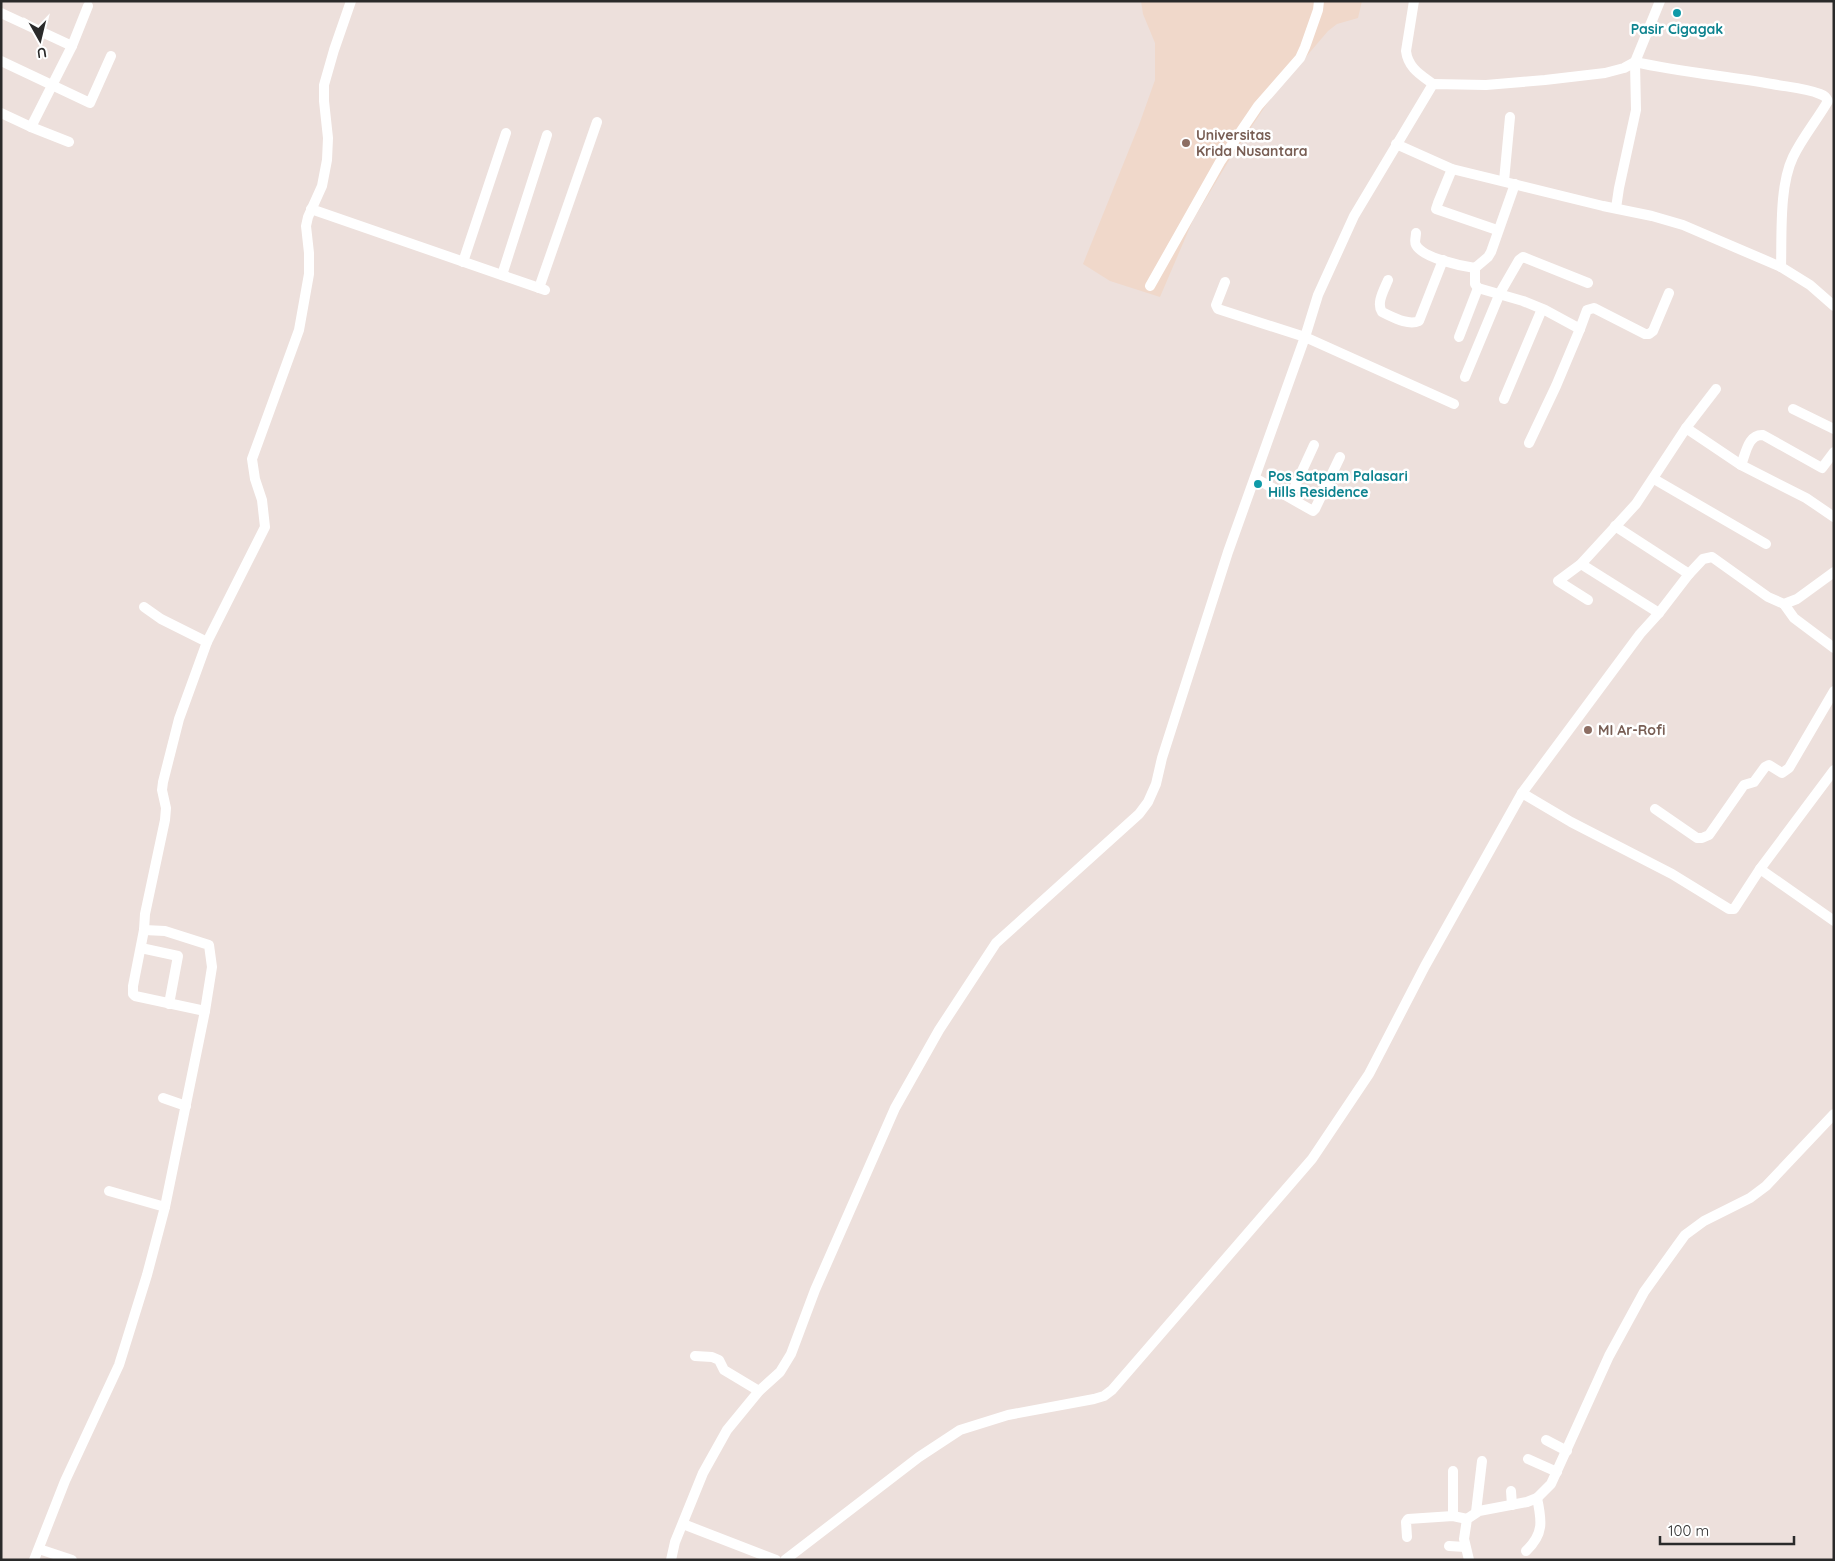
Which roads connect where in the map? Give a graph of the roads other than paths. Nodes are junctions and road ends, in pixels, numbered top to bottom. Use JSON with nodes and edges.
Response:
{"nodes":[{"id":1,"x":351,"y":1,"type":"edge"},
{"id":2,"x":1319,"y":1,"type":"edge"},
{"id":3,"x":1414,"y":1,"type":"edge"},
{"id":4,"x":1660,"y":1,"type":"edge"},
{"id":5,"x":88,"y":6,"type":"dead end"},
{"id":6,"x":1,"y":13,"type":"edge"},
{"id":7,"x":72,"y":46,"type":"junction"},
{"id":8,"x":111,"y":56,"type":"dead end"},
{"id":9,"x":1,"y":61,"type":"edge"},
{"id":10,"x":1635,"y":62,"type":"junction"},
{"id":11,"x":1433,"y":84,"type":"junction"},
{"id":12,"x":52,"y":85,"type":"junction"},
{"id":13,"x":1,"y":113,"type":"edge"},
{"id":14,"x":1510,"y":117,"type":"dead end"},
{"id":15,"x":597,"y":122,"type":"dead end"},
{"id":16,"x":31,"y":127,"type":"junction"},
{"id":17,"x":506,"y":133,"type":"dead end"},
{"id":18,"x":548,"y":135,"type":"dead end"},
{"id":19,"x":69,"y":142,"type":"dead end"},
{"id":20,"x":1396,"y":144,"type":"junction"},
{"id":21,"x":1452,"y":169,"type":"junction"},
{"id":22,"x":1504,"y":181,"type":"junction"},
{"id":23,"x":1515,"y":184,"type":"junction"},
{"id":24,"x":1616,"y":208,"type":"junction"},
{"id":25,"x":311,"y":209,"type":"junction"},
{"id":26,"x":1498,"y":230,"type":"junction"},
{"id":27,"x":1416,"y":234,"type":"dead end"},
{"id":28,"x":1443,"y":260,"type":"junction"},
{"id":29,"x":463,"y":262,"type":"junction"},
{"id":30,"x":1475,"y":268,"type":"junction"},
{"id":31,"x":1781,"y":268,"type":"junction"},
{"id":32,"x":502,"y":275,"type":"junction"},
{"id":33,"x":1388,"y":280,"type":"dead end"},
{"id":34,"x":1225,"y":282,"type":"dead end"},
{"id":35,"x":1588,"y":283,"type":"dead end"},
{"id":36,"x":1150,"y":286,"type":"dead end"},
{"id":37,"x":1478,"y":288,"type":"junction"},
{"id":38,"x":1500,"y":293,"type":"junction"},
{"id":39,"x":1669,"y":293,"type":"dead end"},
{"id":40,"x":1834,"y":306,"type":"edge"},
{"id":41,"x":1542,"y":309,"type":"junction"},
{"id":42,"x":1580,"y":328,"type":"junction"},
{"id":43,"x":1305,"y":337,"type":"junction"},
{"id":44,"x":1459,"y":338,"type":"dead end"},
{"id":45,"x":1465,"y":377,"type":"dead end"},
{"id":46,"x":1716,"y":389,"type":"dead end"},
{"id":47,"x":1504,"y":399,"type":"dead end"},
{"id":48,"x":1454,"y":404,"type":"dead end"},
{"id":49,"x":1793,"y":409,"type":"dead end"},
{"id":50,"x":1686,"y":428,"type":"junction"},
{"id":51,"x":1834,"y":429,"type":"edge"},
{"id":52,"x":1529,"y":443,"type":"dead end"},
{"id":53,"x":1314,"y":445,"type":"dead end"},
{"id":54,"x":1834,"y":452,"type":"edge"},
{"id":55,"x":1340,"y":457,"type":"dead end"},
{"id":56,"x":1741,"y":465,"type":"junction"},
{"id":57,"x":1255,"y":478,"type":"junction"},
{"id":58,"x":1654,"y":479,"type":"junction"},
{"id":59,"x":1290,"y":497,"type":"junction"},
{"id":60,"x":1834,"y":517,"type":"edge"},
{"id":61,"x":1615,"y":526,"type":"junction"},
{"id":62,"x":1766,"y":544,"type":"dead end"},
{"id":63,"x":1581,"y":564,"type":"junction"},
{"id":64,"x":1834,"y":572,"type":"edge"},
{"id":65,"x":1689,"y":574,"type":"junction"},
{"id":66,"x":1588,"y":600,"type":"dead end"},
{"id":67,"x":1784,"y":604,"type":"junction"},
{"id":68,"x":144,"y":607,"type":"dead end"},
{"id":69,"x":1659,"y":613,"type":"junction"},
{"id":70,"x":207,"y":642,"type":"junction"},
{"id":71,"x":1834,"y":648,"type":"edge"},
{"id":72,"x":1834,"y":691,"type":"edge"},
{"id":73,"x":1834,"y":770,"type":"edge"},
{"id":74,"x":1522,"y":793,"type":"junction"},
{"id":75,"x":1655,"y":809,"type":"dead end"},
{"id":76,"x":1760,"y":869,"type":"junction"},
{"id":77,"x":1834,"y":921,"type":"edge"},
{"id":78,"x":144,"y":930,"type":"junction"},
{"id":79,"x":141,"y":948,"type":"junction"},
{"id":80,"x":169,"y":1004,"type":"junction"},
{"id":81,"x":205,"y":1011,"type":"junction"},
{"id":82,"x":163,"y":1098,"type":"dead end"},
{"id":83,"x":186,"y":1106,"type":"junction"},
{"id":84,"x":1834,"y":1114,"type":"edge"},
{"id":85,"x":109,"y":1191,"type":"dead end"},
{"id":86,"x":165,"y":1207,"type":"junction"},
{"id":87,"x":695,"y":1356,"type":"dead end"},
{"id":88,"x":759,"y":1391,"type":"junction"},
{"id":89,"x":1546,"y":1440,"type":"dead end"},
{"id":90,"x":1567,"y":1451,"type":"junction"},
{"id":91,"x":1528,"y":1459,"type":"dead end"},
{"id":92,"x":1482,"y":1461,"type":"dead end"},
{"id":93,"x":1453,"y":1471,"type":"dead end"},
{"id":94,"x":1557,"y":1472,"type":"junction"},
{"id":95,"x":1511,"y":1491,"type":"dead end"},
{"id":96,"x":1537,"y":1498,"type":"junction"},
{"id":97,"x":1512,"y":1505,"type":"junction"},
{"id":98,"x":1476,"y":1512,"type":"junction"},
{"id":99,"x":1453,"y":1516,"type":"junction"},
{"id":100,"x":1467,"y":1519,"type":"junction"},
{"id":101,"x":682,"y":1524,"type":"junction"},
{"id":102,"x":1407,"y":1537,"type":"dead end"},
{"id":103,"x":1449,"y":1546,"type":"dead end"},
{"id":104,"x":1465,"y":1548,"type":"junction"},
{"id":105,"x":39,"y":1549,"type":"junction"},
{"id":106,"x":1526,"y":1551,"type":"dead end"},
{"id":107,"x":34,"y":1560,"type":"edge"},
{"id":108,"x":72,"y":1560,"type":"edge"},
{"id":109,"x":671,"y":1560,"type":"edge"},
{"id":110,"x":776,"y":1560,"type":"edge"},
{"id":111,"x":785,"y":1560,"type":"edge"},
{"id":112,"x":1468,"y":1560,"type":"edge"}],
"edges":[{"from":1,"to":25,"type":"street"},
{"from":2,"to":36,"type":"street"},
{"from":3,"to":11,"type":"street"},
{"from":4,"to":10,"type":"street"},
{"from":5,"to":7,"type":"street"},
{"from":6,"to":7,"type":"street"},
{"from":7,"to":12,"type":"street"},
{"from":8,"to":12,"type":"street"},
{"from":9,"to":12,"type":"street"},
{"from":10,"to":11,"type":"street"},
{"from":10,"to":24,"type":"street"},
{"from":10,"to":31,"type":"street"},
{"from":11,"to":20,"type":"street"},
{"from":12,"to":16,"type":"street"},
{"from":13,"to":16,"type":"street"},
{"from":14,"to":22,"type":"street"},
{"from":15,"to":32,"type":"street"},
{"from":16,"to":19,"type":"street"},
{"from":17,"to":29,"type":"street"},
{"from":18,"to":32,"type":"street"},
{"from":20,"to":21,"type":"street"},
{"from":20,"to":43,"type":"street"},
{"from":21,"to":22,"type":"street"},
{"from":21,"to":26,"type":"street"},
{"from":22,"to":23,"type":"street"},
{"from":23,"to":24,"type":"street"},
{"from":23,"to":26,"type":"street"},
{"from":24,"to":31,"type":"street"},
{"from":25,"to":29,"type":"street"},
{"from":25,"to":70,"type":"street"},
{"from":26,"to":30,"type":"street"},
{"from":27,"to":28,"type":"street"},
{"from":28,"to":30,"type":"street"},
{"from":28,"to":33,"type":"street"},
{"from":29,"to":32,"type":"street"},
{"from":30,"to":37,"type":"street"},
{"from":31,"to":40,"type":"street"},
{"from":34,"to":43,"type":"street"},
{"from":35,"to":38,"type":"street"},
{"from":37,"to":38,"type":"street"},
{"from":37,"to":44,"type":"street"},
{"from":38,"to":41,"type":"street"},
{"from":38,"to":45,"type":"street"},
{"from":39,"to":42,"type":"street"},
{"from":41,"to":42,"type":"street"},
{"from":41,"to":47,"type":"street"},
{"from":42,"to":52,"type":"street"},
{"from":43,"to":48,"type":"street"},
{"from":43,"to":57,"type":"street"},
{"from":46,"to":50,"type":"street"},
{"from":49,"to":51,"type":"street"},
{"from":50,"to":56,"type":"street"},
{"from":50,"to":58,"type":"street"},
{"from":53,"to":59,"type":"street"},
{"from":54,"to":56,"type":"street"},
{"from":55,"to":59,"type":"street"},
{"from":56,"to":60,"type":"street"},
{"from":57,"to":59,"type":"street"},
{"from":57,"to":88,"type":"street"},
{"from":58,"to":61,"type":"street"},
{"from":58,"to":62,"type":"street"},
{"from":61,"to":63,"type":"street"},
{"from":61,"to":65,"type":"street"},
{"from":63,"to":66,"type":"street"},
{"from":63,"to":69,"type":"street"},
{"from":64,"to":67,"type":"street"},
{"from":65,"to":67,"type":"street"},
{"from":65,"to":69,"type":"street"},
{"from":67,"to":71,"type":"street"},
{"from":68,"to":70,"type":"street"},
{"from":69,"to":74,"type":"street"},
{"from":70,"to":78,"type":"street"},
{"from":72,"to":75,"type":"street"},
{"from":73,"to":76,"type":"street"},
{"from":74,"to":76,"type":"street"},
{"from":74,"to":111,"type":"street"},
{"from":76,"to":77,"type":"street"},
{"from":78,"to":79,"type":"street"},
{"from":78,"to":81,"type":"street"},
{"from":79,"to":80,"type":"street"},
{"from":79,"to":80,"type":"street"},
{"from":80,"to":81,"type":"street"},
{"from":81,"to":83,"type":"street"},
{"from":82,"to":83,"type":"street"},
{"from":83,"to":86,"type":"street"},
{"from":84,"to":90,"type":"street"},
{"from":85,"to":86,"type":"street"},
{"from":86,"to":105,"type":"street"},
{"from":87,"to":88,"type":"street"},
{"from":88,"to":101,"type":"street"},
{"from":89,"to":90,"type":"street"},
{"from":90,"to":94,"type":"street"},
{"from":91,"to":94,"type":"street"},
{"from":92,"to":98,"type":"street"},
{"from":93,"to":99,"type":"street"},
{"from":94,"to":96,"type":"street"},
{"from":95,"to":97,"type":"street"},
{"from":96,"to":97,"type":"street"},
{"from":96,"to":106,"type":"street"},
{"from":97,"to":98,"type":"street"},
{"from":98,"to":100,"type":"street"},
{"from":99,"to":100,"type":"street"},
{"from":99,"to":102,"type":"street"},
{"from":100,"to":104,"type":"street"},
{"from":101,"to":109,"type":"street"},
{"from":101,"to":110,"type":"street"},
{"from":103,"to":104,"type":"street"},
{"from":104,"to":112,"type":"street"},
{"from":105,"to":107,"type":"street"},
{"from":105,"to":108,"type":"street"}]}
